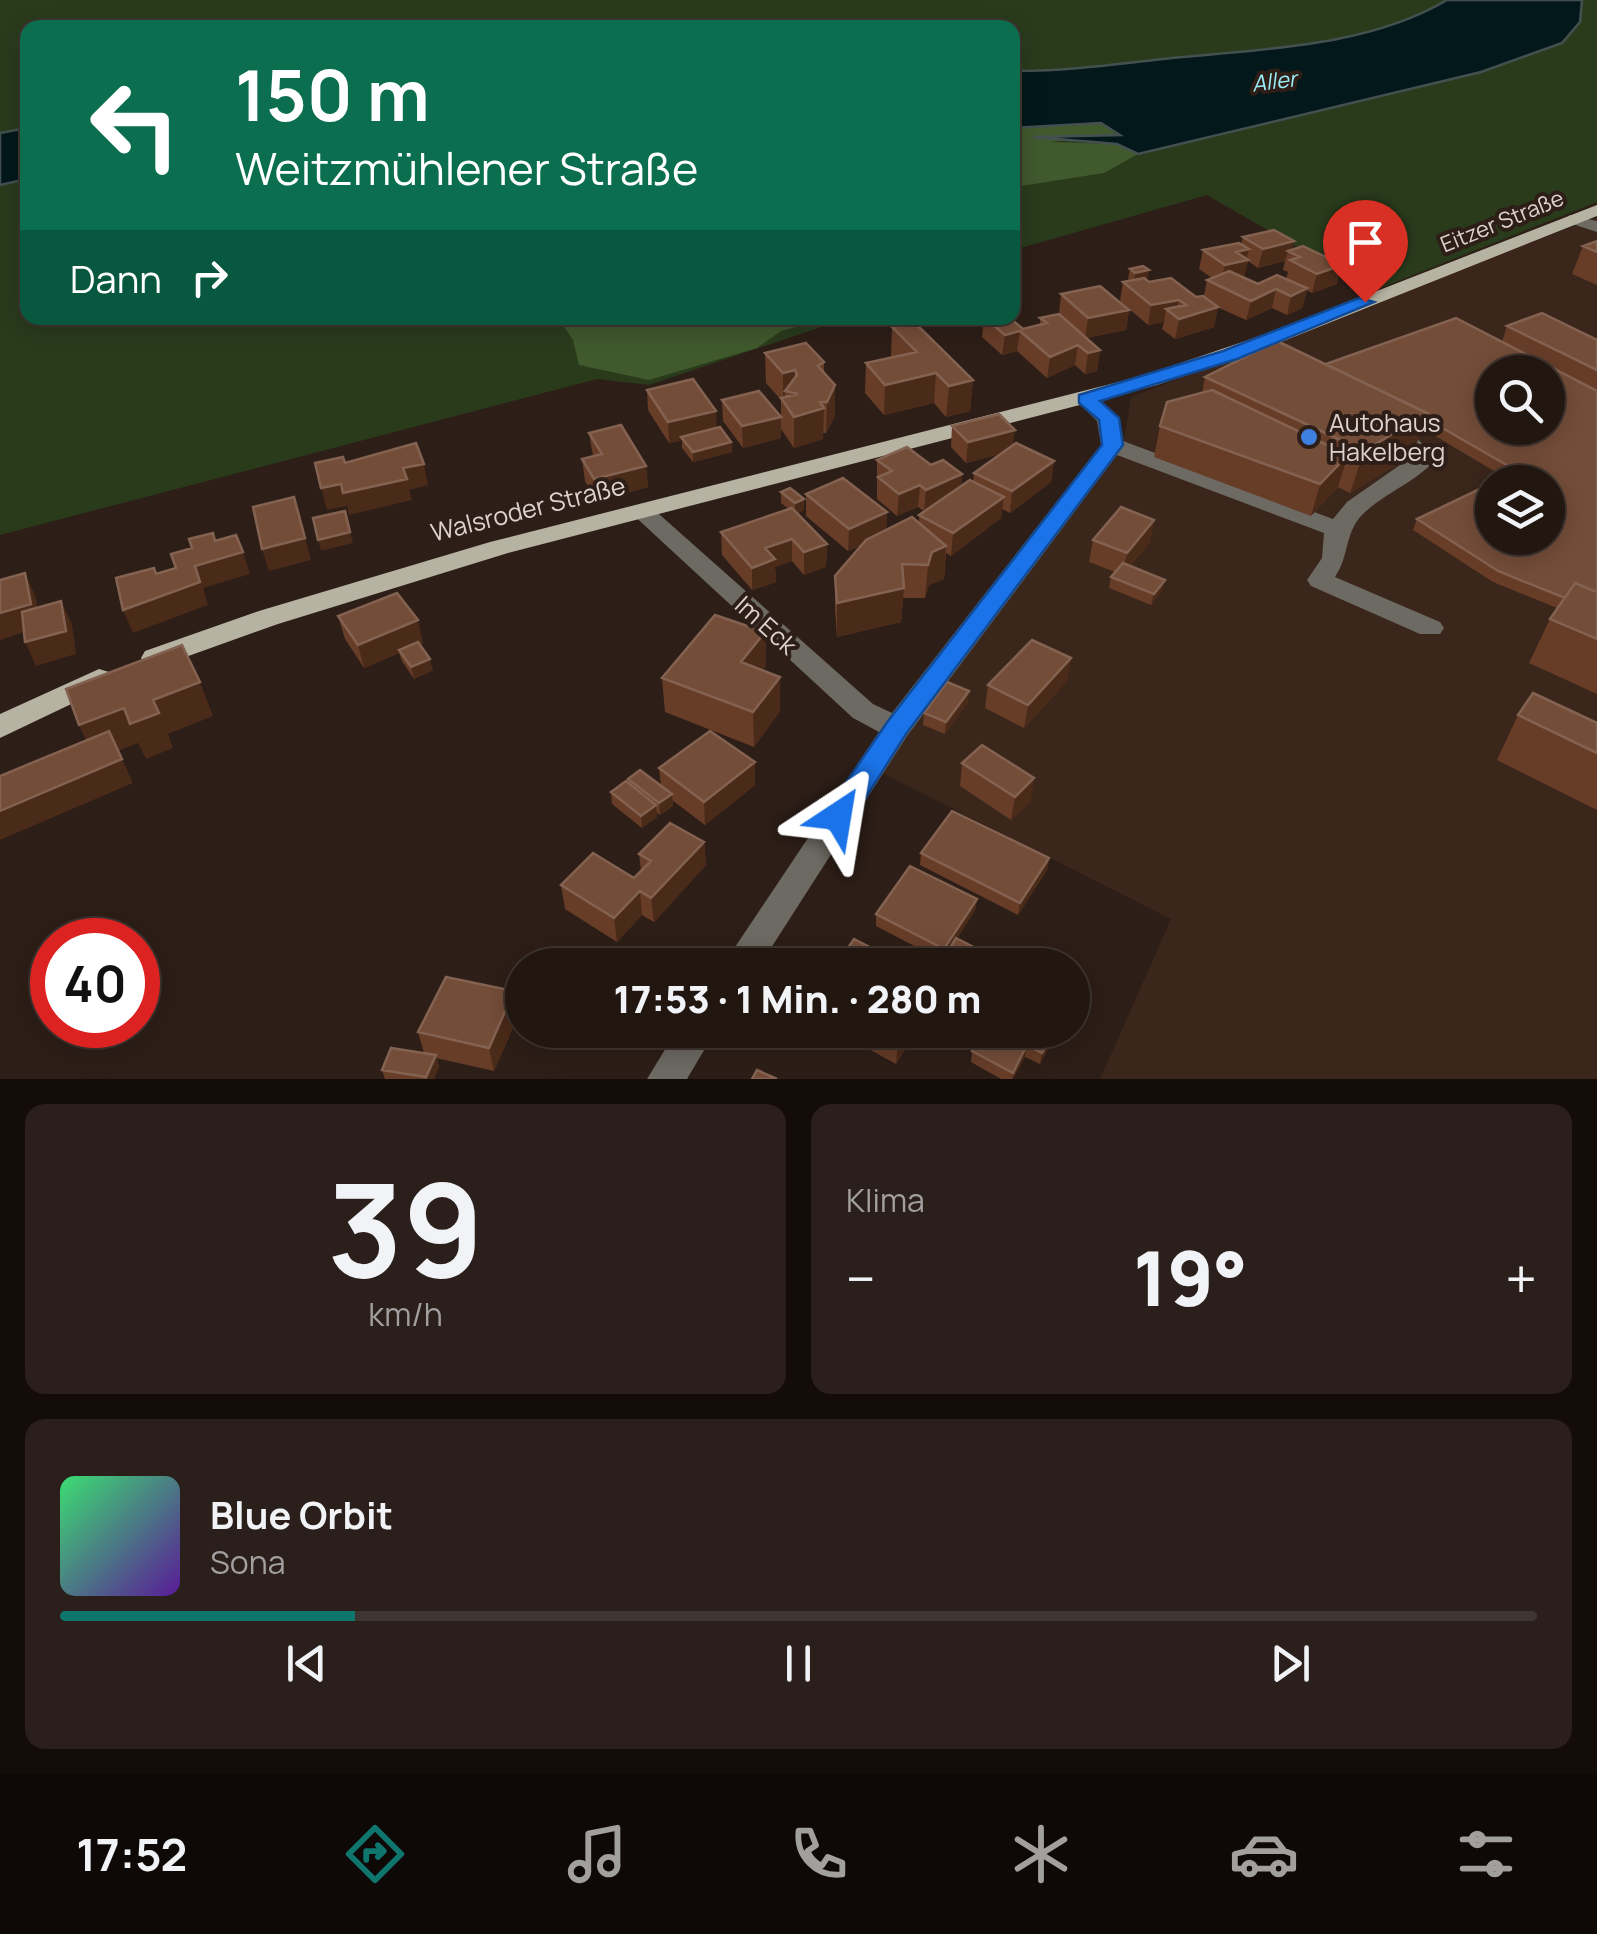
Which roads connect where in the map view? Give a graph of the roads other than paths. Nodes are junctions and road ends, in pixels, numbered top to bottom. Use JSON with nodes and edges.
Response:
{"nodes":[{"id":1,"x":1597,"y":210,"type":"edge"},
{"id":2,"x":1575,"y":219,"type":"junction"},
{"id":3,"x":1597,"y":228,"type":"edge"},
{"id":4,"x":1230,"y":355,"type":"junction"},
{"id":5,"x":1264,"y":371,"type":"edge"},
{"id":6,"x":1086,"y":399,"type":"junction"},
{"id":7,"x":1365,"y":422,"type":"edge"},
{"id":8,"x":1112,"y":445,"type":"junction"},
{"id":9,"x":642,"y":512,"type":"junction"},
{"id":10,"x":1336,"y":529,"type":"junction"},
{"id":11,"x":1430,"y":628,"type":"dead end"},
{"id":12,"x":0,"y":727,"type":"edge"},
{"id":13,"x":897,"y":728,"type":"junction"},
{"id":14,"x":752,"y":948,"type":"edge"},
{"id":15,"x":686,"y":1048,"type":"edge"},
{"id":16,"x":666,"y":1079,"type":"edge"}],
"edges":[{"from":1,"to":2,"type":"main road","name":"Eitzer Straße"},
{"from":2,"to":3,"type":"street"},
{"from":2,"to":4,"type":"main road","name":"Eitzer Straße"},
{"from":4,"to":5,"type":"street"},
{"from":4,"to":6,"type":"main road","name":"Eitzer Straße"},
{"from":6,"to":8,"type":"street"},
{"from":6,"to":9,"type":"main road","name":"Walsroder Straße"},
{"from":7,"to":10,"type":"street"},
{"from":8,"to":10,"type":"street"},
{"from":8,"to":13,"type":"street"},
{"from":9,"to":12,"type":"main road","name":"Walsroder Straße"},
{"from":9,"to":13,"type":"street","name":"Im Eck"},
{"from":10,"to":11,"type":"street"},
{"from":13,"to":14,"type":"street"},
{"from":15,"to":16,"type":"street"}]}
